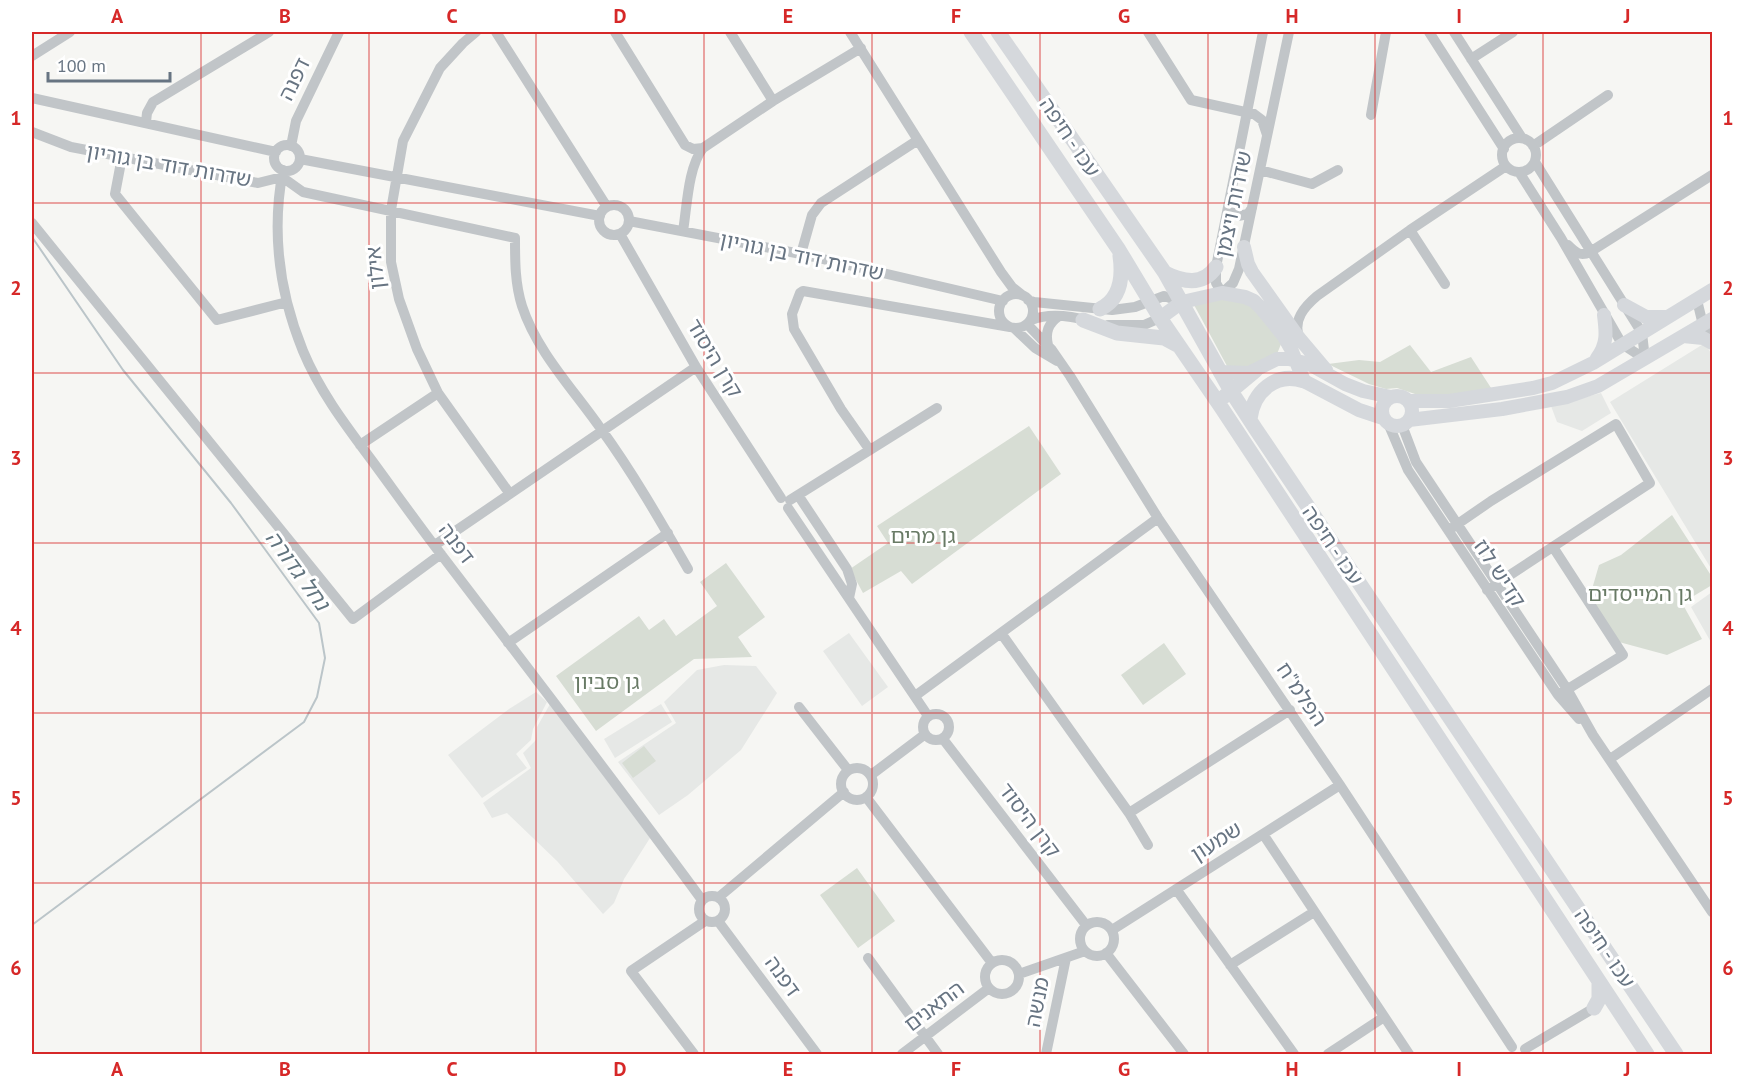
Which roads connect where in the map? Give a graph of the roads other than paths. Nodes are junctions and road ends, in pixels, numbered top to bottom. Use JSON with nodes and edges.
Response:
{"nodes":[{"id":1,"x":70,"y":32,"type":"edge"},
{"id":2,"x":269,"y":32,"type":"edge"},
{"id":3,"x":339,"y":32,"type":"edge"},
{"id":4,"x":476,"y":32,"type":"edge"},
{"id":5,"x":496,"y":32,"type":"edge"},
{"id":6,"x":615,"y":32,"type":"edge"},
{"id":7,"x":730,"y":32,"type":"edge"},
{"id":8,"x":850,"y":32,"type":"edge"},
{"id":9,"x":971,"y":32,"type":"edge"},
{"id":10,"x":998,"y":32,"type":"edge"},
{"id":11,"x":1263,"y":32,"type":"edge"},
{"id":12,"x":1289,"y":32,"type":"edge"},
{"id":13,"x":1386,"y":32,"type":"edge"},
{"id":14,"x":1429,"y":32,"type":"edge"},
{"id":15,"x":1454,"y":32,"type":"edge"},
{"id":16,"x":1513,"y":32,"type":"edge"},
{"id":17,"x":1153,"y":34,"type":"edge"},
{"id":18,"x":861,"y":48,"type":"junction"},
{"id":19,"x":32,"y":56,"type":"edge"},
{"id":20,"x":1471,"y":58,"type":"junction"},
{"id":21,"x":1608,"y":95,"type":"dead end"},
{"id":22,"x":32,"y":98,"type":"edge"},
{"id":23,"x":773,"y":101,"type":"junction"},
{"id":24,"x":1247,"y":112,"type":"junction"},
{"id":25,"x":1371,"y":116,"type":"dead end"},
{"id":26,"x":146,"y":122,"type":"junction"},
{"id":27,"x":32,"y":132,"type":"edge"},
{"id":28,"x":1267,"y":135,"type":"junction"},
{"id":29,"x":1522,"y":138,"type":"junction"},
{"id":30,"x":918,"y":140,"type":"junction"},
{"id":31,"x":291,"y":146,"type":"junction"},
{"id":32,"x":1533,"y":146,"type":"junction"},
{"id":33,"x":703,"y":148,"type":"junction"},
{"id":34,"x":1504,"y":149,"type":"junction"},
{"id":35,"x":276,"y":152,"type":"junction"},
{"id":36,"x":122,"y":157,"type":"junction"},
{"id":37,"x":300,"y":159,"type":"junction"},
{"id":38,"x":1535,"y":162,"type":"junction"},
{"id":39,"x":1506,"y":166,"type":"junction"},
{"id":40,"x":1260,"y":170,"type":"junction"},
{"id":41,"x":1338,"y":170,"type":"dead end"},
{"id":42,"x":1519,"y":172,"type":"junction"},
{"id":43,"x":283,"y":173,"type":"junction"},
{"id":44,"x":1713,"y":175,"type":"edge"},
{"id":45,"x":396,"y":176,"type":"junction"},
{"id":46,"x":1229,"y":204,"type":"junction"},
{"id":47,"x":1252,"y":208,"type":"junction"},
{"id":48,"x":391,"y":210,"type":"junction"},
{"id":49,"x":603,"y":211,"type":"junction"},
{"id":50,"x":630,"y":221,"type":"junction"},
{"id":51,"x":32,"y":223,"type":"edge"},
{"id":52,"x":1410,"y":230,"type":"junction"},
{"id":53,"x":683,"y":231,"type":"junction"},
{"id":54,"x":620,"y":234,"type":"junction"},
{"id":55,"x":1561,"y":238,"type":"junction"},
{"id":56,"x":1608,"y":240,"type":"junction"},
{"id":57,"x":1583,"y":241,"type":"junction"},
{"id":58,"x":1244,"y":247,"type":"junction"},
{"id":59,"x":1119,"y":250,"type":"junction"},
{"id":60,"x":1590,"y":252,"type":"junction"},
{"id":61,"x":801,"y":254,"type":"junction"},
{"id":62,"x":1216,"y":267,"type":"junction"},
{"id":63,"x":1001,"y":272,"type":"junction"},
{"id":64,"x":1165,"y":273,"type":"junction"},
{"id":65,"x":1445,"y":284,"type":"dead end"},
{"id":66,"x":1713,"y":290,"type":"edge"},
{"id":67,"x":974,"y":293,"type":"junction"},
{"id":68,"x":1222,"y":293,"type":"junction"},
{"id":69,"x":1025,"y":298,"type":"junction"},
{"id":70,"x":1005,"y":299,"type":"junction"},
{"id":71,"x":1697,"y":300,"type":"junction"},
{"id":72,"x":287,"y":302,"type":"junction"},
{"id":73,"x":1150,"y":302,"type":"junction"},
{"id":74,"x":1182,"y":302,"type":"junction"},
{"id":75,"x":1624,"y":305,"type":"junction"},
{"id":76,"x":1100,"y":309,"type":"junction"},
{"id":77,"x":1604,"y":315,"type":"junction"},
{"id":78,"x":1000,"y":316,"type":"junction"},
{"id":79,"x":1059,"y":316,"type":"junction"},
{"id":80,"x":1668,"y":317,"type":"junction"},
{"id":81,"x":1160,"y":318,"type":"junction"},
{"id":82,"x":1083,"y":320,"type":"junction"},
{"id":83,"x":1709,"y":320,"type":"edge"},
{"id":84,"x":1029,"y":322,"type":"junction"},
{"id":85,"x":1012,"y":328,"type":"junction"},
{"id":86,"x":1642,"y":333,"type":"junction"},
{"id":87,"x":1282,"y":335,"type":"junction"},
{"id":88,"x":1683,"y":336,"type":"junction"},
{"id":89,"x":1299,"y":338,"type":"junction"},
{"id":90,"x":1713,"y":342,"type":"edge"},
{"id":91,"x":1622,"y":344,"type":"junction"},
{"id":92,"x":1048,"y":346,"type":"junction"},
{"id":93,"x":1179,"y":347,"type":"junction"},
{"id":94,"x":1645,"y":358,"type":"junction"},
{"id":95,"x":1277,"y":359,"type":"junction"},
{"id":96,"x":1296,"y":360,"type":"junction"},
{"id":97,"x":1060,"y":363,"type":"junction"},
{"id":98,"x":1593,"y":363,"type":"junction"},
{"id":99,"x":696,"y":367,"type":"junction"},
{"id":100,"x":1255,"y":371,"type":"junction"},
{"id":101,"x":1220,"y":372,"type":"junction"},
{"id":102,"x":1334,"y":378,"type":"junction"},
{"id":103,"x":1304,"y":381,"type":"junction"},
{"id":104,"x":1231,"y":391,"type":"junction"},
{"id":105,"x":438,"y":393,"type":"junction"},
{"id":106,"x":1391,"y":397,"type":"junction"},
{"id":107,"x":1409,"y":401,"type":"junction"},
{"id":108,"x":1221,"y":407,"type":"junction"},
{"id":109,"x":937,"y":408,"type":"dead end"},
{"id":110,"x":1250,"y":420,"type":"junction"},
{"id":111,"x":1396,"y":421,"type":"junction"},
{"id":112,"x":603,"y":430,"type":"junction"},
{"id":113,"x":360,"y":444,"type":"junction"},
{"id":114,"x":869,"y":449,"type":"junction"},
{"id":115,"x":510,"y":494,"type":"junction"},
{"id":116,"x":789,"y":500,"type":"junction"},
{"id":117,"x":1158,"y":518,"type":"junction"},
{"id":118,"x":1454,"y":527,"type":"junction"},
{"id":119,"x":668,"y":533,"type":"junction"},
{"id":120,"x":1553,"y":547,"type":"junction"},
{"id":121,"x":438,"y":549,"type":"junction"},
{"id":122,"x":688,"y":569,"type":"dead end"},
{"id":123,"x":1492,"y":587,"type":"junction"},
{"id":124,"x":849,"y":598,"type":"junction"},
{"id":125,"x":1001,"y":633,"type":"junction"},
{"id":126,"x":508,"y":643,"type":"junction"},
{"id":127,"x":1713,"y":689,"type":"edge"},
{"id":128,"x":1563,"y":692,"type":"junction"},
{"id":129,"x":915,"y":696,"type":"junction"},
{"id":130,"x":799,"y":707,"type":"dead end"},
{"id":131,"x":1290,"y":710,"type":"junction"},
{"id":132,"x":928,"y":717,"type":"junction"},
{"id":133,"x":924,"y":735,"type":"junction"},
{"id":134,"x":943,"y":739,"type":"junction"},
{"id":135,"x":1610,"y":759,"type":"junction"},
{"id":136,"x":848,"y":770,"type":"junction"},
{"id":137,"x":871,"y":775,"type":"junction"},
{"id":138,"x":1340,"y":785,"type":"junction"},
{"id":139,"x":844,"y":792,"type":"junction"},
{"id":140,"x":866,"y":797,"type":"junction"},
{"id":141,"x":1129,"y":813,"type":"junction"},
{"id":142,"x":1263,"y":834,"type":"junction"},
{"id":143,"x":1148,"y":845,"type":"dead end"},
{"id":144,"x":1176,"y":889,"type":"junction"},
{"id":145,"x":719,"y":897,"type":"junction"},
{"id":146,"x":702,"y":900,"type":"junction"},
{"id":147,"x":1314,"y":912,"type":"junction"},
{"id":148,"x":1713,"y":912,"type":"edge"},
{"id":149,"x":705,"y":921,"type":"junction"},
{"id":150,"x":718,"y":921,"type":"junction"},
{"id":151,"x":1086,"y":925,"type":"junction"},
{"id":152,"x":1112,"y":930,"type":"junction"},
{"id":153,"x":1085,"y":951,"type":"junction"},
{"id":154,"x":1106,"y":954,"type":"junction"},
{"id":155,"x":868,"y":958,"type":"dead end"},
{"id":156,"x":1065,"y":958,"type":"junction"},
{"id":157,"x":992,"y":963,"type":"junction"},
{"id":158,"x":1230,"y":965,"type":"junction"},
{"id":159,"x":1019,"y":974,"type":"junction"},
{"id":160,"x":1599,"y":982,"type":"junction"},
{"id":161,"x":989,"y":988,"type":"junction"},
{"id":162,"x":1594,"y":1008,"type":"junction"},
{"id":163,"x":1619,"y":1013,"type":"junction"},
{"id":164,"x":1384,"y":1017,"type":"junction"},
{"id":165,"x":925,"y":1037,"type":"junction"},
{"id":166,"x":1510,"y":1051,"type":"edge"},
{"id":167,"x":1527,"y":1052,"type":"edge"},
{"id":168,"x":694,"y":1054,"type":"edge"},
{"id":169,"x":817,"y":1054,"type":"edge"},
{"id":170,"x":902,"y":1054,"type":"edge"},
{"id":171,"x":938,"y":1054,"type":"edge"},
{"id":172,"x":1046,"y":1054,"type":"edge"},
{"id":173,"x":1184,"y":1054,"type":"edge"},
{"id":174,"x":1294,"y":1054,"type":"edge"},
{"id":175,"x":1328,"y":1054,"type":"edge"},
{"id":176,"x":1409,"y":1054,"type":"edge"},
{"id":177,"x":1647,"y":1054,"type":"edge"},
{"id":178,"x":1676,"y":1054,"type":"edge"}],
"edges":[{"from":1,"to":19,"type":"street"},
{"from":2,"to":26,"type":"street"},
{"from":3,"to":31,"type":"street","name":"דפנה"},
{"from":4,"to":45,"type":"street","name":"אילון"},
{"from":5,"to":49,"type":"street"},
{"from":6,"to":33,"type":"street"},
{"from":7,"to":23,"type":"street"},
{"from":8,"to":18,"type":"street"},
{"from":9,"to":59,"type":"highway","name":"עכו - חיפה"},
{"from":10,"to":64,"type":"highway","name":"עכו - חיפה"},
{"from":11,"to":24,"type":"street","name":"שדרות ויצמן"},
{"from":12,"to":28,"type":"street","name":"שדרות ויצמן"},
{"from":13,"to":25,"type":"street"},
{"from":14,"to":34,"type":"street"},
{"from":15,"to":20,"type":"street"},
{"from":16,"to":20,"type":"street"},
{"from":17,"to":24,"type":"street"},
{"from":18,"to":23,"type":"street"},
{"from":18,"to":30,"type":"street"},
{"from":20,"to":29,"type":"street"},
{"from":21,"to":32,"type":"street"},
{"from":22,"to":26,"type":"street","name":"שדרות דוד בן גוריון"},
{"from":23,"to":33,"type":"street"},
{"from":24,"to":28,"type":"street"},
{"from":24,"to":46,"type":"street","name":"שדרות ויצמן"},
{"from":26,"to":35,"type":"street","name":"שדרות דוד בן גוריון"},
{"from":27,"to":36,"type":"street","name":"שדרות דוד בן גוריון"},
{"from":28,"to":40,"type":"street","name":"שדרות ויצמן"},
{"from":29,"to":32,"type":"street"},
{"from":29,"to":34,"type":"street"},
{"from":30,"to":61,"type":"street"},
{"from":30,"to":63,"type":"street"},
{"from":31,"to":35,"type":"street"},
{"from":31,"to":37,"type":"street"},
{"from":32,"to":38,"type":"street"},
{"from":33,"to":53,"type":"street"},
{"from":34,"to":39,"type":"street"},
{"from":35,"to":43,"type":"street"},
{"from":36,"to":43,"type":"street","name":"שדרות דוד בן גוריון"},
{"from":36,"to":72,"type":"street"},
{"from":37,"to":43,"type":"street"},
{"from":37,"to":45,"type":"street"},
{"from":38,"to":42,"type":"street"},
{"from":38,"to":57,"type":"street"},
{"from":39,"to":42,"type":"street"},
{"from":39,"to":52,"type":"street"},
{"from":40,"to":41,"type":"street"},
{"from":40,"to":47,"type":"street","name":"שדרות ויצמן"},
{"from":42,"to":55,"type":"street"},
{"from":43,"to":48,"type":"street","name":"שדרות דוד בן גוריון"},
{"from":43,"to":72,"type":"street","name":"דפנה"},
{"from":44,"to":56,"type":"street"},
{"from":45,"to":48,"type":"street","name":"אילון"},
{"from":45,"to":49,"type":"street"},
{"from":46,"to":47,"type":"street"},
{"from":46,"to":62,"type":"street","name":"שדרות ויצמן"},
{"from":47,"to":58,"type":"street","name":"שדרות ויצמן"},
{"from":48,"to":105,"type":"street","name":"אילון"},
{"from":48,"to":112,"type":"street","name":"שדרות דוד בן גוריון"},
{"from":49,"to":50,"type":"street"},
{"from":49,"to":54,"type":"street"},
{"from":50,"to":53,"type":"street","name":"שדרות דוד בן גוריון"},
{"from":50,"to":54,"type":"street"},
{"from":51,"to":121,"type":"street"},
{"from":52,"to":65,"type":"street"},
{"from":52,"to":89,"type":"street"},
{"from":53,"to":61,"type":"street","name":"שדרות דוד בן גוריון"},
{"from":54,"to":99,"type":"street","name":"קרן היסוד"},
{"from":55,"to":60,"type":"street"},
{"from":55,"to":77,"type":"street"},
{"from":56,"to":57,"type":"street"},
{"from":56,"to":60,"type":"street"},
{"from":57,"to":60,"type":"street"},
{"from":58,"to":68,"type":"street","name":"שדרות ויצמן"},
{"from":58,"to":89,"type":"main road"},
{"from":59,"to":73,"type":"highway","name":"עכו - חיפה"},
{"from":59,"to":76,"type":"highway"},
{"from":60,"to":75,"type":"street"},
{"from":61,"to":67,"type":"street","name":"שדרות דוד בן גוריון"},
{"from":62,"to":64,"type":"highway"},
{"from":62,"to":68,"type":"street","name":"שדרות ויצמן"},
{"from":63,"to":69,"type":"street"},
{"from":63,"to":70,"type":"street"},
{"from":64,"to":74,"type":"highway","name":"עכו - חיפה"},
{"from":66,"to":71,"type":"main road"},
{"from":67,"to":70,"type":"street","name":"שדרות דוד בן גוריון"},
{"from":67,"to":78,"type":"street","name":"שדרות דוד בן גוריון"},
{"from":68,"to":74,"type":"main road"},
{"from":68,"to":87,"type":"main road"},
{"from":69,"to":70,"type":"street"},
{"from":69,"to":76,"type":"street"},
{"from":69,"to":84,"type":"street"},
{"from":70,"to":78,"type":"street"},
{"from":71,"to":80,"type":"main road"},
{"from":71,"to":83,"type":"street"},
{"from":72,"to":113,"type":"street","name":"דפנה"},
{"from":73,"to":74,"type":"street"},
{"from":73,"to":76,"type":"street"},
{"from":73,"to":81,"type":"highway","name":"עכו - חיפה"},
{"from":74,"to":81,"type":"main road"},
{"from":74,"to":101,"type":"highway","name":"עכו - חיפה"},
{"from":75,"to":80,"type":"main road"},
{"from":75,"to":86,"type":"street"},
{"from":77,"to":91,"type":"street"},
{"from":77,"to":98,"type":"main road"},
{"from":78,"to":85,"type":"street"},
{"from":79,"to":82,"type":"street"},
{"from":79,"to":84,"type":"street"},
{"from":79,"to":92,"type":"street"},
{"from":80,"to":86,"type":"main road"},
{"from":81,"to":82,"type":"street"},
{"from":81,"to":93,"type":"highway","name":"עכו - חיפה"},
{"from":82,"to":93,"type":"highway"},
{"from":83,"to":88,"type":"main road"},
{"from":83,"to":90,"type":"street"},
{"from":84,"to":85,"type":"street"},
{"from":84,"to":92,"type":"street","name":"הפלמ\"ח"},
{"from":85,"to":97,"type":"street","name":"הפלמ\"ח"},
{"from":85,"to":114,"type":"street","name":"שדרות דוד בן גוריון"},
{"from":86,"to":91,"type":"main road"},
{"from":86,"to":94,"type":"street"},
{"from":87,"to":95,"type":"main road"},
{"from":87,"to":96,"type":"main road"},
{"from":88,"to":90,"type":"main road"},
{"from":88,"to":94,"type":"main road"},
{"from":89,"to":102,"type":"main road"},
{"from":91,"to":94,"type":"street"},
{"from":91,"to":98,"type":"main road"},
{"from":92,"to":97,"type":"street","name":"הפלמ\"ח"},
{"from":93,"to":108,"type":"highway","name":"עכו - חיפה"},
{"from":94,"to":111,"type":"main road"},
{"from":95,"to":96,"type":"main road"},
{"from":95,"to":100,"type":"main road"},
{"from":96,"to":102,"type":"main road"},
{"from":96,"to":103,"type":"main road"},
{"from":97,"to":117,"type":"street","name":"הפלמ\"ח"},
{"from":98,"to":107,"type":"main road"},
{"from":99,"to":112,"type":"street"},
{"from":99,"to":116,"type":"street","name":"קרן היסוד"},
{"from":100,"to":101,"type":"main road"},
{"from":100,"to":104,"type":"highway"},
{"from":101,"to":104,"type":"highway","name":"עכו - חיפה"},
{"from":102,"to":106,"type":"main road"},
{"from":103,"to":110,"type":"highway"},
{"from":103,"to":111,"type":"main road"},
{"from":104,"to":108,"type":"highway"},
{"from":104,"to":110,"type":"highway","name":"עכו - חיפה"},
{"from":105,"to":113,"type":"street"},
{"from":105,"to":115,"type":"street","name":"אילון"},
{"from":106,"to":107,"type":"main road"},
{"from":106,"to":111,"type":"main road"},
{"from":107,"to":111,"type":"main road"},
{"from":108,"to":160,"type":"highway","name":"עכו - חיפה"},
{"from":109,"to":114,"type":"street"},
{"from":110,"to":178,"type":"highway","name":"עכו - חיפה"},
{"from":111,"to":118,"type":"street","name":"קדיש לוז"},
{"from":112,"to":115,"type":"street"},
{"from":112,"to":119,"type":"street"},
{"from":113,"to":121,"type":"street","name":"דפנה"},
{"from":114,"to":116,"type":"street"},
{"from":115,"to":121,"type":"street"},
{"from":116,"to":124,"type":"street","name":"קרן היסוד"},
{"from":116,"to":124,"type":"street"},
{"from":117,"to":125,"type":"street"},
{"from":117,"to":131,"type":"street","name":"הפלמ\"ח"},
{"from":118,"to":120,"type":"street"},
{"from":118,"to":123,"type":"street","name":"קדיש לוז"},
{"from":119,"to":122,"type":"street"},
{"from":119,"to":126,"type":"street"},
{"from":120,"to":123,"type":"street"},
{"from":120,"to":128,"type":"street"},
{"from":121,"to":126,"type":"street","name":"דפנה"},
{"from":123,"to":128,"type":"street","name":"קדיש לוז"},
{"from":124,"to":129,"type":"street","name":"קרן היסוד"},
{"from":125,"to":129,"type":"street"},
{"from":125,"to":141,"type":"street"},
{"from":126,"to":146,"type":"street","name":"דפנה"},
{"from":127,"to":135,"type":"street"},
{"from":128,"to":135,"type":"street","name":"קדיש לוז"},
{"from":129,"to":132,"type":"street","name":"קרן היסוד"},
{"from":130,"to":136,"type":"street"},
{"from":131,"to":138,"type":"street","name":"הפלמ\"ח"},
{"from":131,"to":141,"type":"street"},
{"from":132,"to":133,"type":"street"},
{"from":132,"to":134,"type":"street"},
{"from":133,"to":134,"type":"street"},
{"from":133,"to":137,"type":"street"},
{"from":134,"to":151,"type":"street","name":"קרן היסוד"},
{"from":135,"to":148,"type":"street","name":"קדיש לוז"},
{"from":136,"to":137,"type":"street"},
{"from":136,"to":139,"type":"street"},
{"from":137,"to":140,"type":"street"},
{"from":138,"to":142,"type":"street","name":"שמעון"},
{"from":138,"to":166,"type":"street","name":"הפלמ\"ח"},
{"from":139,"to":140,"type":"street"},
{"from":139,"to":145,"type":"street"},
{"from":140,"to":157,"type":"street"},
{"from":141,"to":143,"type":"street"},
{"from":142,"to":144,"type":"street","name":"שמעון"},
{"from":142,"to":147,"type":"street"},
{"from":144,"to":152,"type":"street","name":"שמעון"},
{"from":144,"to":158,"type":"street"},
{"from":145,"to":146,"type":"street"},
{"from":145,"to":150,"type":"street"},
{"from":146,"to":149,"type":"street"},
{"from":147,"to":158,"type":"street"},
{"from":147,"to":164,"type":"street"},
{"from":149,"to":150,"type":"street"},
{"from":149,"to":168,"type":"street"},
{"from":150,"to":169,"type":"street","name":"דפנה"},
{"from":151,"to":152,"type":"street"},
{"from":151,"to":153,"type":"street"},
{"from":152,"to":154,"type":"street"},
{"from":153,"to":154,"type":"street"},
{"from":153,"to":156,"type":"street"},
{"from":154,"to":173,"type":"street"},
{"from":155,"to":165,"type":"street"},
{"from":156,"to":159,"type":"street"},
{"from":156,"to":172,"type":"street","name":"מנשה"},
{"from":157,"to":159,"type":"street"},
{"from":157,"to":161,"type":"street"},
{"from":158,"to":174,"type":"street"},
{"from":159,"to":161,"type":"street"},
{"from":160,"to":162,"type":"highway"},
{"from":160,"to":163,"type":"highway","name":"עכו - חיפה"},
{"from":161,"to":165,"type":"street","name":"התאנים"},
{"from":162,"to":163,"type":"highway"},
{"from":162,"to":167,"type":"street"},
{"from":163,"to":177,"type":"highway","name":"עכו - חיפה"},
{"from":164,"to":175,"type":"street"},
{"from":164,"to":176,"type":"street"},
{"from":165,"to":170,"type":"street","name":"התאנים"},
{"from":165,"to":171,"type":"street"},
{"from":166,"to":167,"type":"street"}]}
